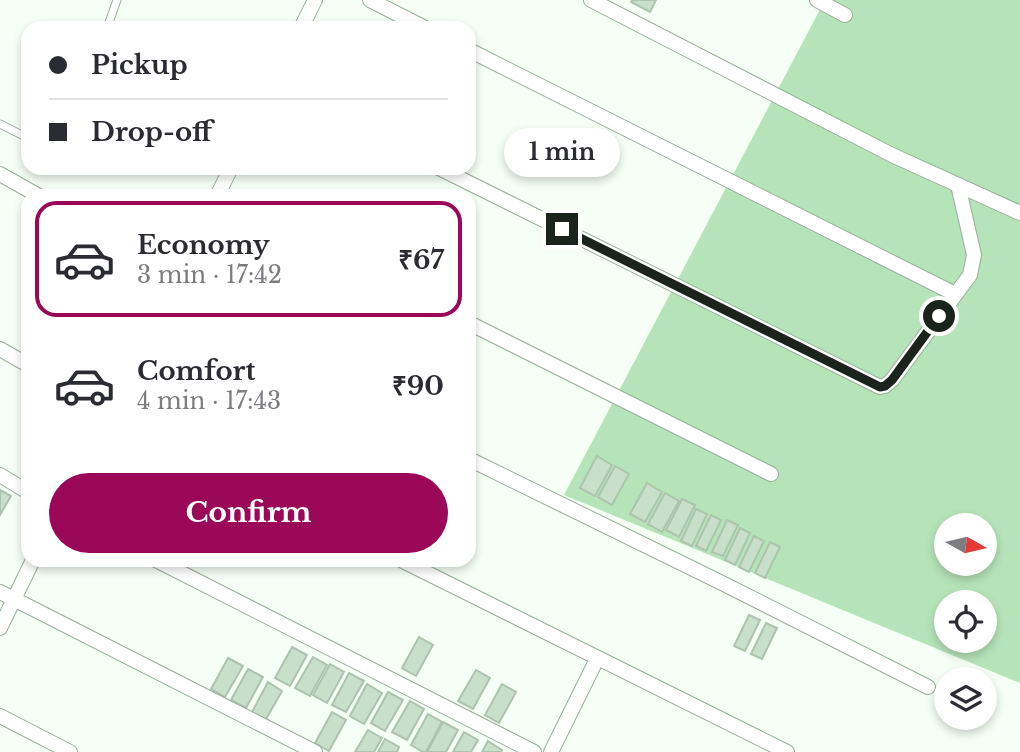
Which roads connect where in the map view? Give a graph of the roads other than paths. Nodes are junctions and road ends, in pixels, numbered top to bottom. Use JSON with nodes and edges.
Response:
{"nodes":[{"id":1,"x":117,"y":0,"type":"edge"},
{"id":2,"x":316,"y":0,"type":"edge"},
{"id":3,"x":370,"y":0,"type":"edge"},
{"id":4,"x":591,"y":0,"type":"edge"},
{"id":5,"x":817,"y":0,"type":"edge"},
{"id":6,"x":845,"y":15,"type":"dead end"},
{"id":7,"x":110,"y":21,"type":"edge"},
{"id":8,"x":305,"y":21,"type":"edge"},
{"id":9,"x":411,"y":21,"type":"edge"},
{"id":10,"x":476,"y":54,"type":"edge"},
{"id":11,"x":0,"y":124,"type":"edge"},
{"id":12,"x":21,"y":134,"type":"edge"},
{"id":13,"x":0,"y":174,"type":"edge"},
{"id":14,"x":453,"y":175,"type":"edge"},
{"id":15,"x":958,"y":185,"type":"junction"},
{"id":16,"x":27,"y":189,"type":"edge"},
{"id":17,"x":1020,"y":214,"type":"edge"},
{"id":18,"x":955,"y":294,"type":"junction"},
{"id":19,"x":476,"y":326,"type":"edge"},
{"id":20,"x":0,"y":349,"type":"edge"},
{"id":21,"x":21,"y":361,"type":"edge"},
{"id":22,"x":476,"y":462,"type":"edge"},
{"id":23,"x":771,"y":474,"type":"dead end"},
{"id":24,"x":0,"y":475,"type":"edge"},
{"id":25,"x":21,"y":488,"type":"edge"},
{"id":26,"x":28,"y":567,"type":"edge"},
{"id":27,"x":170,"y":567,"type":"edge"},
{"id":28,"x":415,"y":567,"type":"edge"},
{"id":29,"x":7,"y":595,"type":"edge"},
{"id":30,"x":0,"y":628,"type":"edge"},
{"id":31,"x":597,"y":659,"type":"junction"},
{"id":32,"x":928,"y":687,"type":"dead end"},
{"id":33,"x":0,"y":716,"type":"edge"},
{"id":34,"x":70,"y":752,"type":"edge"},
{"id":35,"x":315,"y":752,"type":"edge"},
{"id":36,"x":534,"y":752,"type":"edge"},
{"id":37,"x":551,"y":752,"type":"edge"},
{"id":38,"x":787,"y":752,"type":"edge"}],
"edges":[{"from":1,"to":7,"type":"lane"},
{"from":2,"to":8,"type":"street"},
{"from":3,"to":9,"type":"street"},
{"from":4,"to":15,"type":"street"},
{"from":5,"to":6,"type":"street"},
{"from":10,"to":18,"type":"street"},
{"from":11,"to":12,"type":"lane"},
{"from":13,"to":16,"type":"street"},
{"from":14,"to":18,"type":"street"},
{"from":15,"to":17,"type":"street"},
{"from":15,"to":18,"type":"street"},
{"from":19,"to":23,"type":"street"},
{"from":20,"to":21,"type":"street"},
{"from":22,"to":32,"type":"street"},
{"from":24,"to":25,"type":"street"},
{"from":26,"to":29,"type":"street"},
{"from":27,"to":36,"type":"street"},
{"from":28,"to":31,"type":"street"},
{"from":29,"to":30,"type":"street"},
{"from":29,"to":35,"type":"street"},
{"from":31,"to":37,"type":"street"},
{"from":31,"to":38,"type":"street"},
{"from":33,"to":34,"type":"street"}]}
